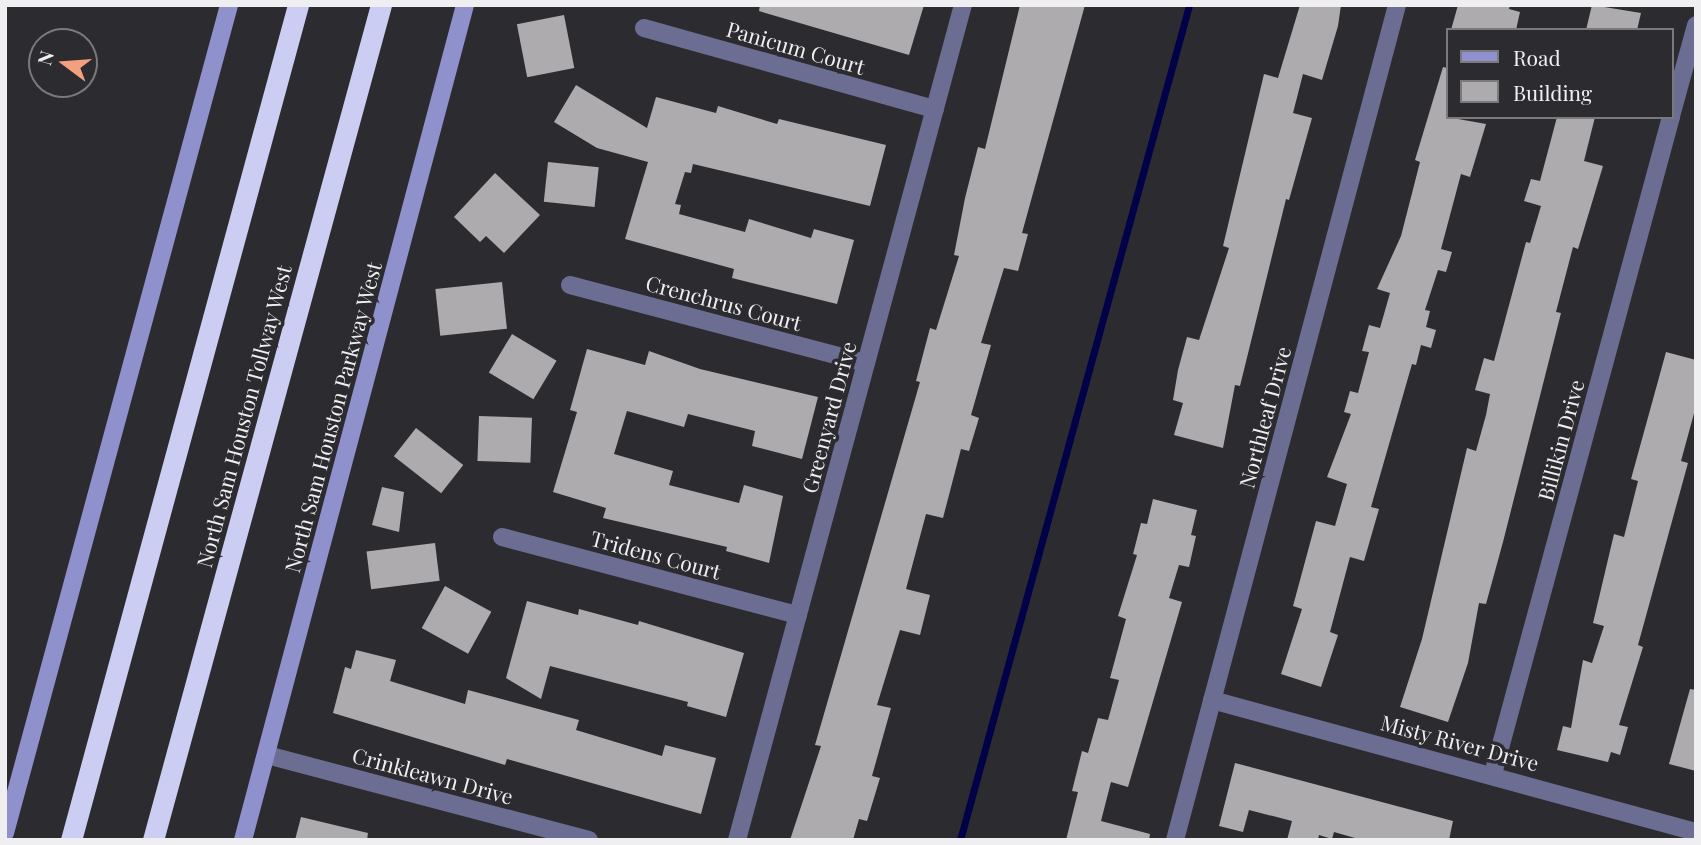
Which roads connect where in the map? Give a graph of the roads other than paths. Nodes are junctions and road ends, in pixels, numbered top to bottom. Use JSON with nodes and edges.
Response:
{"nodes":[{"id":1,"x":229,"y":5,"type":"edge"},
{"id":2,"x":298,"y":5,"type":"edge"},
{"id":3,"x":381,"y":5,"type":"edge"},
{"id":4,"x":465,"y":5,"type":"edge"},
{"id":5,"x":963,"y":5,"type":"edge"},
{"id":6,"x":1397,"y":5,"type":"edge"},
{"id":7,"x":1696,"y":25,"type":"edge"},
{"id":8,"x":644,"y":28,"type":"dead end"},
{"id":9,"x":935,"y":109,"type":"junction"},
{"id":10,"x":1673,"y":110,"type":"edge"},
{"id":11,"x":1670,"y":119,"type":"edge"},
{"id":12,"x":570,"y":285,"type":"dead end"},
{"id":13,"x":866,"y":363,"type":"junction"},
{"id":14,"x":502,"y":537,"type":"dead end"},
{"id":15,"x":798,"y":615,"type":"junction"},
{"id":16,"x":1212,"y":701,"type":"junction"},
{"id":17,"x":267,"y":755,"type":"junction"},
{"id":18,"x":1493,"y":774,"type":"junction"},
{"id":19,"x":1696,"y":832,"type":"edge"},
{"id":20,"x":5,"y":833,"type":"edge"},
{"id":21,"x":71,"y":840,"type":"edge"},
{"id":22,"x":153,"y":840,"type":"edge"},
{"id":23,"x":243,"y":840,"type":"edge"},
{"id":24,"x":589,"y":840,"type":"edge"},
{"id":25,"x":737,"y":840,"type":"edge"},
{"id":26,"x":1175,"y":840,"type":"edge"}],
"edges":[{"from":1,"to":20,"type":"main road"},
{"from":2,"to":21,"type":"highway"},
{"from":3,"to":22,"type":"highway","name":"North Sam Houston Tollway West"},
{"from":4,"to":17,"type":"main road","name":"North Sam Houston Parkway West"},
{"from":5,"to":9,"type":"street","name":"Greenyard Drive"},
{"from":6,"to":16,"type":"street","name":"Northleaf Drive"},
{"from":7,"to":10,"type":"street","name":"Billikin Drive"},
{"from":8,"to":9,"type":"street","name":"Panicum Court"},
{"from":9,"to":13,"type":"street","name":"Greenyard Drive"},
{"from":11,"to":18,"type":"street","name":"Billikin Drive"},
{"from":12,"to":13,"type":"street","name":"Crenchrus Court"},
{"from":13,"to":15,"type":"street","name":"Greenyard Drive"},
{"from":14,"to":15,"type":"street","name":"Tridens Court"},
{"from":15,"to":25,"type":"street","name":"Greenyard Drive"},
{"from":16,"to":18,"type":"street","name":"Misty River Drive"},
{"from":16,"to":26,"type":"street","name":"Northleaf Drive"},
{"from":17,"to":23,"type":"main road","name":"North Sam Houston Parkway West"},
{"from":17,"to":24,"type":"street","name":"Crinkleawn Drive"},
{"from":18,"to":19,"type":"street","name":"Misty River Drive"}]}
